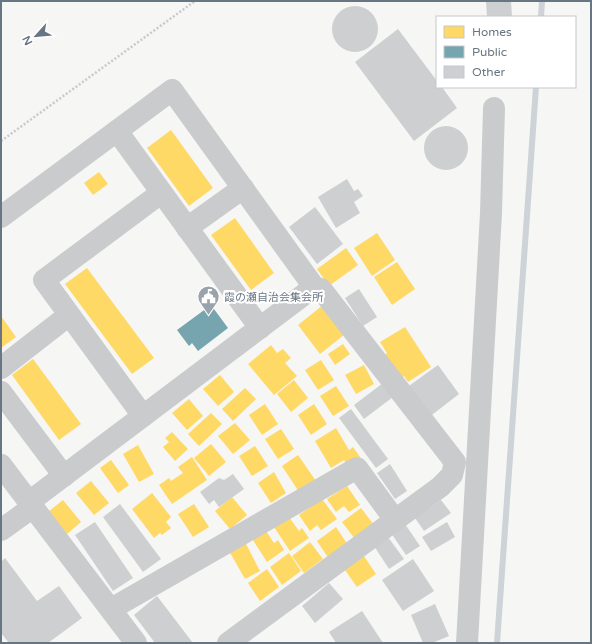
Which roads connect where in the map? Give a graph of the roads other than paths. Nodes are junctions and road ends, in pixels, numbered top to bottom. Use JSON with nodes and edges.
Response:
{"nodes":[{"id":1,"x":494,"y":108,"type":"dead end"},
{"id":2,"x":117,"y":131,"type":"junction"},
{"id":3,"x":243,"y":188,"type":"junction"},
{"id":4,"x":161,"y":193,"type":"junction"},
{"id":5,"x":1,"y":216,"type":"edge"},
{"id":6,"x":187,"y":228,"type":"junction"},
{"id":7,"x":314,"y":287,"type":"junction"},
{"id":8,"x":69,"y":315,"type":"junction"},
{"id":9,"x":260,"y":328,"type":"junction"},
{"id":10,"x":1,"y":368,"type":"edge"},
{"id":11,"x":1,"y":392,"type":"edge"},
{"id":12,"x":143,"y":416,"type":"junction"},
{"id":13,"x":1,"y":465,"type":"edge"},
{"id":14,"x":452,"y":475,"type":"junction"},
{"id":15,"x":475,"y":475,"type":"junction"},
{"id":16,"x":64,"y":476,"type":"junction"},
{"id":17,"x":31,"y":505,"type":"junction"},
{"id":18,"x":395,"y":520,"type":"junction"},
{"id":19,"x":1,"y":530,"type":"edge"},
{"id":20,"x":111,"y":609,"type":"junction"},
{"id":21,"x":136,"y":643,"type":"edge"},
{"id":22,"x":228,"y":643,"type":"edge"},
{"id":23,"x":467,"y":643,"type":"edge"}],
"edges":[{"from":1,"to":15,"type":"street"},
{"from":2,"to":3,"type":"street"},
{"from":2,"to":4,"type":"street"},
{"from":2,"to":5,"type":"street"},
{"from":3,"to":6,"type":"street"},
{"from":3,"to":7,"type":"street"},
{"from":4,"to":6,"type":"street"},
{"from":4,"to":8,"type":"street"},
{"from":6,"to":9,"type":"street"},
{"from":7,"to":9,"type":"street"},
{"from":7,"to":14,"type":"street"},
{"from":8,"to":10,"type":"street"},
{"from":8,"to":12,"type":"street"},
{"from":9,"to":12,"type":"street"},
{"from":11,"to":16,"type":"street"},
{"from":12,"to":16,"type":"street"},
{"from":13,"to":17,"type":"street"},
{"from":14,"to":15,"type":"street"},
{"from":14,"to":18,"type":"street"},
{"from":15,"to":23,"type":"street"},
{"from":16,"to":17,"type":"street"},
{"from":17,"to":19,"type":"street"},
{"from":17,"to":20,"type":"street"},
{"from":18,"to":20,"type":"street"},
{"from":18,"to":22,"type":"street"},
{"from":20,"to":21,"type":"street"}]}
